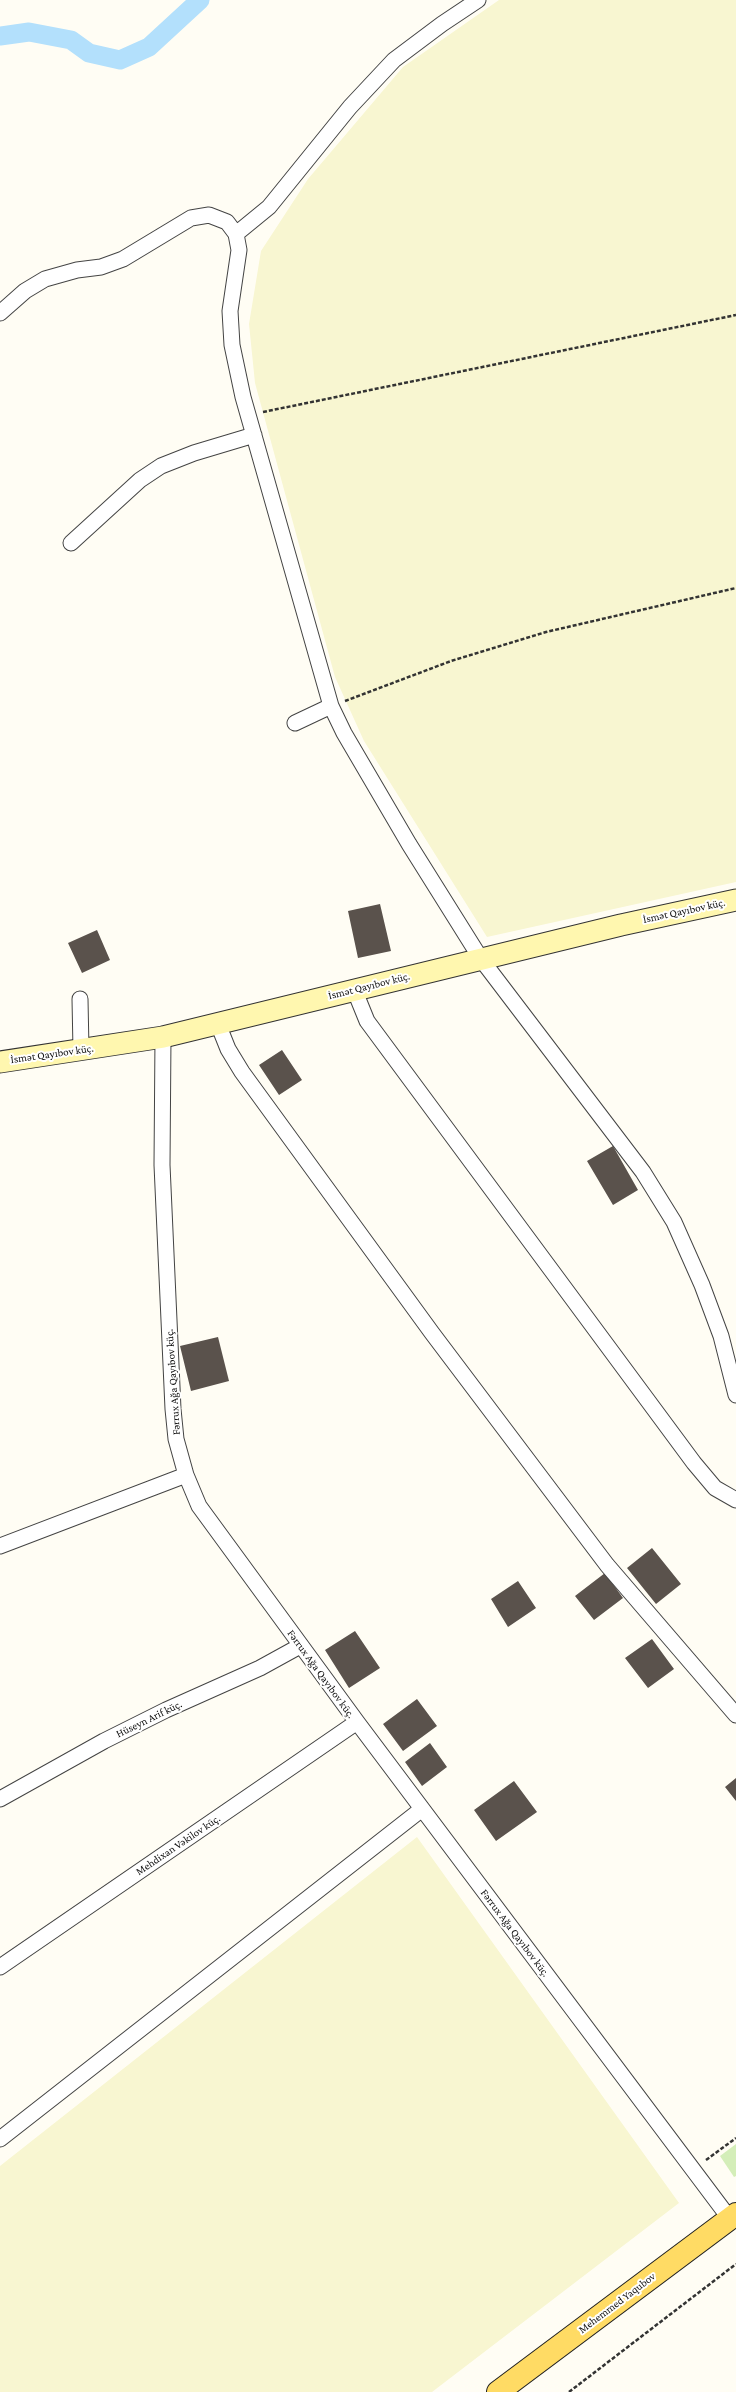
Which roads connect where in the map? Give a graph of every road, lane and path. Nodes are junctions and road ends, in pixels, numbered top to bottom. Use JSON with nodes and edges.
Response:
{"nodes":[{"id":1,"x":478,"y":0,"type":"edge"},
{"id":2,"x":236,"y":234,"type":"junction"},
{"id":3,"x":0,"y":313,"type":"edge"},
{"id":4,"x":736,"y":315,"type":"edge"},
{"id":5,"x":248,"y":415,"type":"junction"},
{"id":6,"x":254,"y":435,"type":"junction"},
{"id":7,"x":71,"y":543,"type":"dead end"},
{"id":8,"x":736,"y":588,"type":"edge"},
{"id":9,"x":331,"y":706,"type":"junction"},
{"id":10,"x":295,"y":723,"type":"dead end"},
{"id":11,"x":736,"y":900,"type":"edge"},
{"id":12,"x":481,"y":959,"type":"junction"},
{"id":13,"x":354,"y":989,"type":"junction"},
{"id":14,"x":80,"y":999,"type":"dead end"},
{"id":15,"x":218,"y":1024,"type":"junction"},
{"id":16,"x":163,"y":1037,"type":"junction"},
{"id":17,"x":81,"y":1050,"type":"junction"},
{"id":18,"x":0,"y":1062,"type":"edge"},
{"id":19,"x":736,"y":1394,"type":"edge"},
{"id":20,"x":186,"y":1476,"type":"junction"},
{"id":21,"x":736,"y":1500,"type":"edge"},
{"id":22,"x":0,"y":1546,"type":"edge"},
{"id":23,"x":300,"y":1646,"type":"junction"},
{"id":24,"x":736,"y":1715,"type":"edge"},
{"id":25,"x":357,"y":1722,"type":"junction"},
{"id":26,"x":0,"y":1799,"type":"edge"},
{"id":27,"x":422,"y":1809,"type":"junction"},
{"id":28,"x":0,"y":1967,"type":"edge"},
{"id":29,"x":736,"y":2138,"type":"edge"},
{"id":30,"x":0,"y":2139,"type":"edge"},
{"id":31,"x":693,"y":2169,"type":"junction"},
{"id":32,"x":733,"y":2216,"type":"edge"},
{"id":33,"x":736,"y":2264,"type":"edge"},
{"id":34,"x":498,"y":2392,"type":"edge"},
{"id":35,"x":569,"y":2392,"type":"edge"}],
"edges":[{"from":1,"to":2,"type":"street"},
{"from":2,"to":3,"type":"street"},
{"from":2,"to":5,"type":"street"},
{"from":4,"to":5,"type":"path"},
{"from":5,"to":6,"type":"street"},
{"from":6,"to":7,"type":"street"},
{"from":6,"to":9,"type":"street"},
{"from":8,"to":9,"type":"path"},
{"from":9,"to":10,"type":"street"},
{"from":9,"to":12,"type":"street"},
{"from":11,"to":12,"type":"street","name":"İsmət Qayıbov küç."},
{"from":12,"to":13,"type":"street","name":"İsmət Qayıbov küç."},
{"from":12,"to":19,"type":"street"},
{"from":13,"to":15,"type":"street","name":"İsmət Qayıbov küç."},
{"from":13,"to":21,"type":"street"},
{"from":14,"to":17,"type":"street"},
{"from":15,"to":16,"type":"street","name":"İsmət Qayıbov küç."},
{"from":15,"to":24,"type":"street"},
{"from":16,"to":17,"type":"street","name":"İsmət Qayıbov küç."},
{"from":16,"to":20,"type":"street","name":"Fərrux Ağa Qayıbov küç."},
{"from":17,"to":18,"type":"street","name":"İsmət Qayıbov küç."},
{"from":20,"to":22,"type":"street"},
{"from":20,"to":23,"type":"street","name":"Fərrux Ağa Qayıbov küç."},
{"from":23,"to":25,"type":"street","name":"Fərrux Ağa Qayıbov küç."},
{"from":23,"to":26,"type":"street","name":"Hüseyn Arif küç."},
{"from":25,"to":27,"type":"street","name":"Fərrux Ağa Qayıbov küç."},
{"from":25,"to":28,"type":"street","name":"Mehdixan Vəkilov küç."},
{"from":27,"to":30,"type":"street"},
{"from":27,"to":31,"type":"street","name":"Fərrux Ağa Qayıbov küç."},
{"from":29,"to":31,"type":"path"},
{"from":31,"to":32,"type":"street","name":"Fərrux Ağa Qayıbov küç."},
{"from":32,"to":34,"type":"main road","name":"Mehemmed Yaqubov"},
{"from":33,"to":35,"type":"path"}]}
